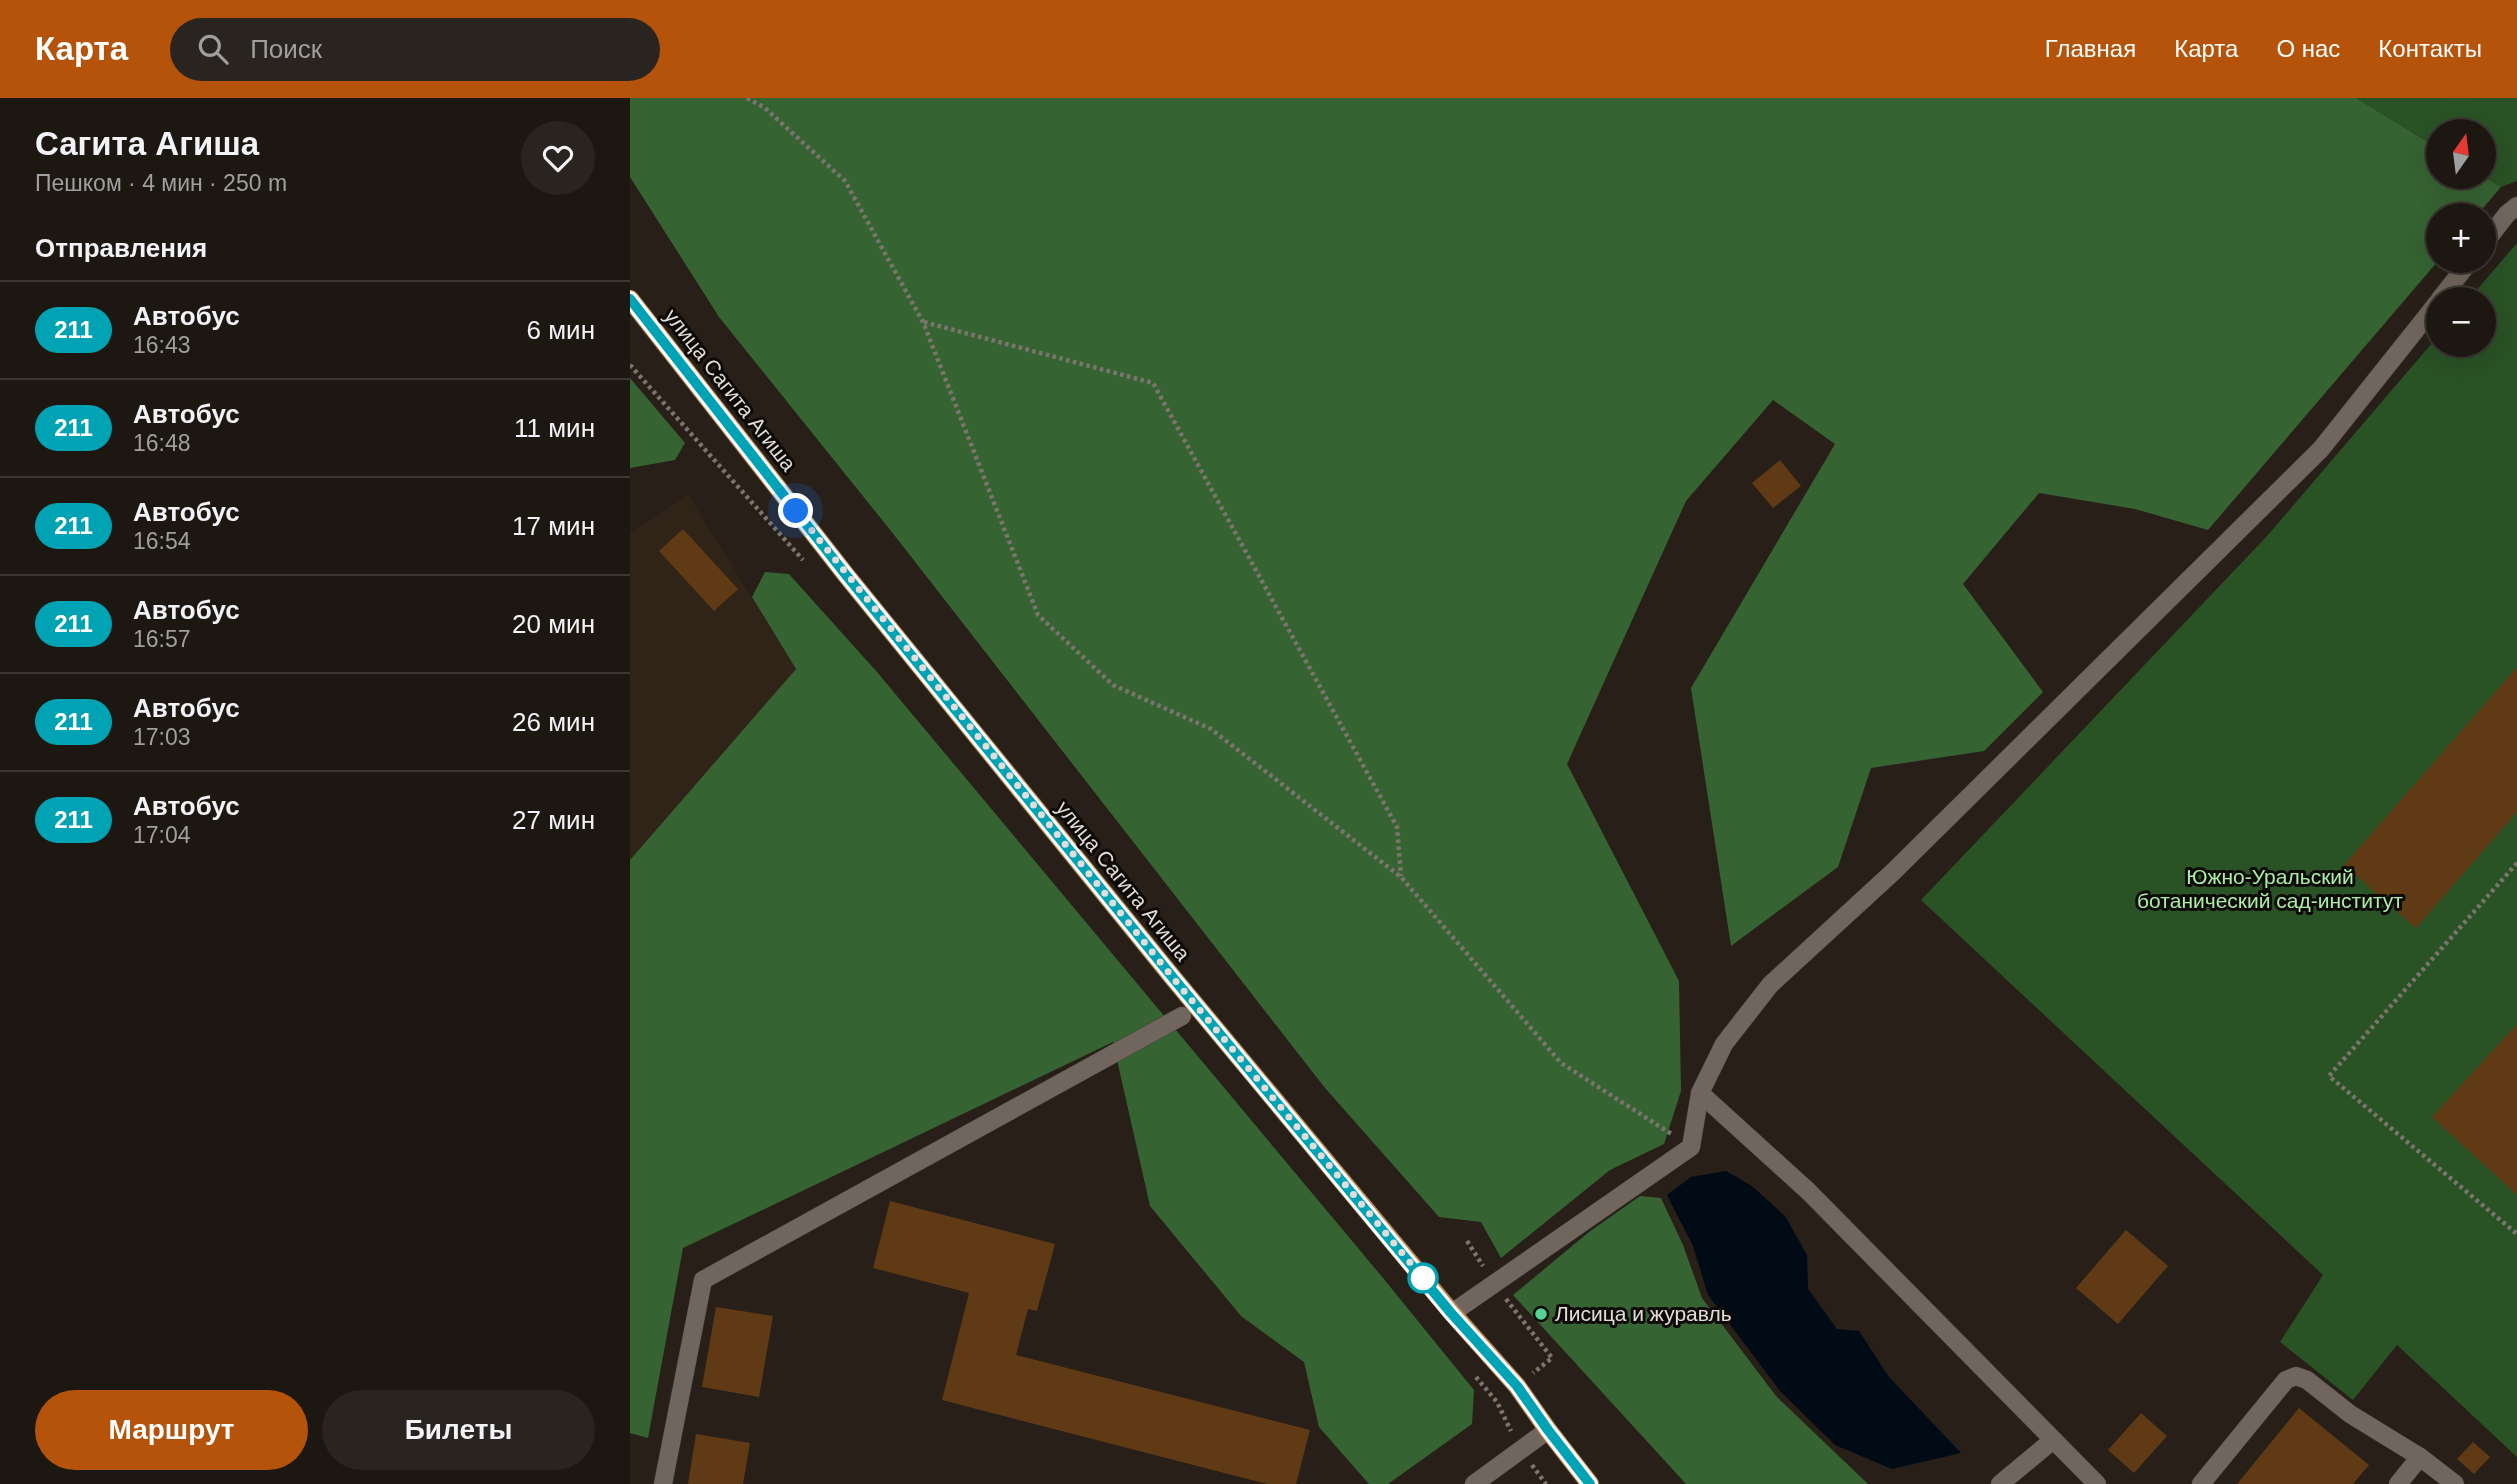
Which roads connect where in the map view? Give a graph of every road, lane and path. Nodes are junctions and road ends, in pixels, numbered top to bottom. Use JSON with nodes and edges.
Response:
{"nodes":[{"id":1,"x":747,"y":98,"type":"edge"},
{"id":2,"x":2517,"y":206,"type":"edge"},
{"id":3,"x":2496,"y":228,"type":"edge"},
{"id":4,"x":2461,"y":273,"type":"edge"},
{"id":5,"x":2450,"y":287,"type":"edge"},
{"id":6,"x":630,"y":299,"type":"edge"},
{"id":7,"x":2426,"y":317,"type":"edge"},
{"id":8,"x":923,"y":322,"type":"junction"},
{"id":9,"x":2517,"y":863,"type":"edge"},
{"id":10,"x":1401,"y":877,"type":"junction"},
{"id":11,"x":1182,"y":1016,"type":"dead end"},
{"id":12,"x":1700,"y":1093,"type":"junction"},
{"id":13,"x":1691,"y":1147,"type":"junction"},
{"id":14,"x":2517,"y":1234,"type":"edge"},
{"id":15,"x":1467,"y":1241,"type":"dead end"},
{"id":16,"x":1494,"y":1284,"type":"junction"},
{"id":17,"x":1451,"y":1313,"type":"junction"},
{"id":18,"x":1517,"y":1386,"type":"junction"},
{"id":19,"x":1497,"y":1402,"type":"dead end"},
{"id":20,"x":1548,"y":1430,"type":"junction"},
{"id":21,"x":2053,"y":1440,"type":"junction"},
{"id":22,"x":2420,"y":1457,"type":"junction"},
{"id":23,"x":663,"y":1484,"type":"edge"},
{"id":24,"x":1474,"y":1484,"type":"edge"},
{"id":25,"x":1590,"y":1484,"type":"edge"},
{"id":26,"x":2000,"y":1484,"type":"edge"},
{"id":27,"x":2097,"y":1484,"type":"edge"},
{"id":28,"x":2201,"y":1484,"type":"edge"},
{"id":29,"x":2398,"y":1484,"type":"edge"},
{"id":30,"x":2455,"y":1484,"type":"edge"}],
"edges":[{"from":1,"to":8,"type":"path"},
{"from":2,"to":3,"type":"street"},
{"from":4,"to":5,"type":"street"},
{"from":6,"to":17,"type":"main road","name":"улица Сагита Агиша"},
{"from":7,"to":12,"type":"street"},
{"from":8,"to":10,"type":"path"},
{"from":8,"to":10,"type":"path"},
{"from":9,"to":14,"type":"path"},
{"from":10,"to":13,"type":"path"},
{"from":11,"to":23,"type":"street"},
{"from":12,"to":13,"type":"street"},
{"from":12,"to":21,"type":"street"},
{"from":13,"to":16,"type":"street"},
{"from":15,"to":16,"type":"path"},
{"from":16,"to":17,"type":"street"},
{"from":16,"to":18,"type":"path"},
{"from":17,"to":18,"type":"main road","name":"улица Сагита Агиша"},
{"from":18,"to":19,"type":"path"},
{"from":18,"to":20,"type":"main road","name":"улица Сагита Агиша"},
{"from":20,"to":24,"type":"street"},
{"from":20,"to":25,"type":"main road","name":"улица Сагита Агиша"},
{"from":21,"to":26,"type":"street"},
{"from":21,"to":27,"type":"street"},
{"from":22,"to":28,"type":"street"},
{"from":22,"to":29,"type":"street"},
{"from":22,"to":30,"type":"street"}]}
